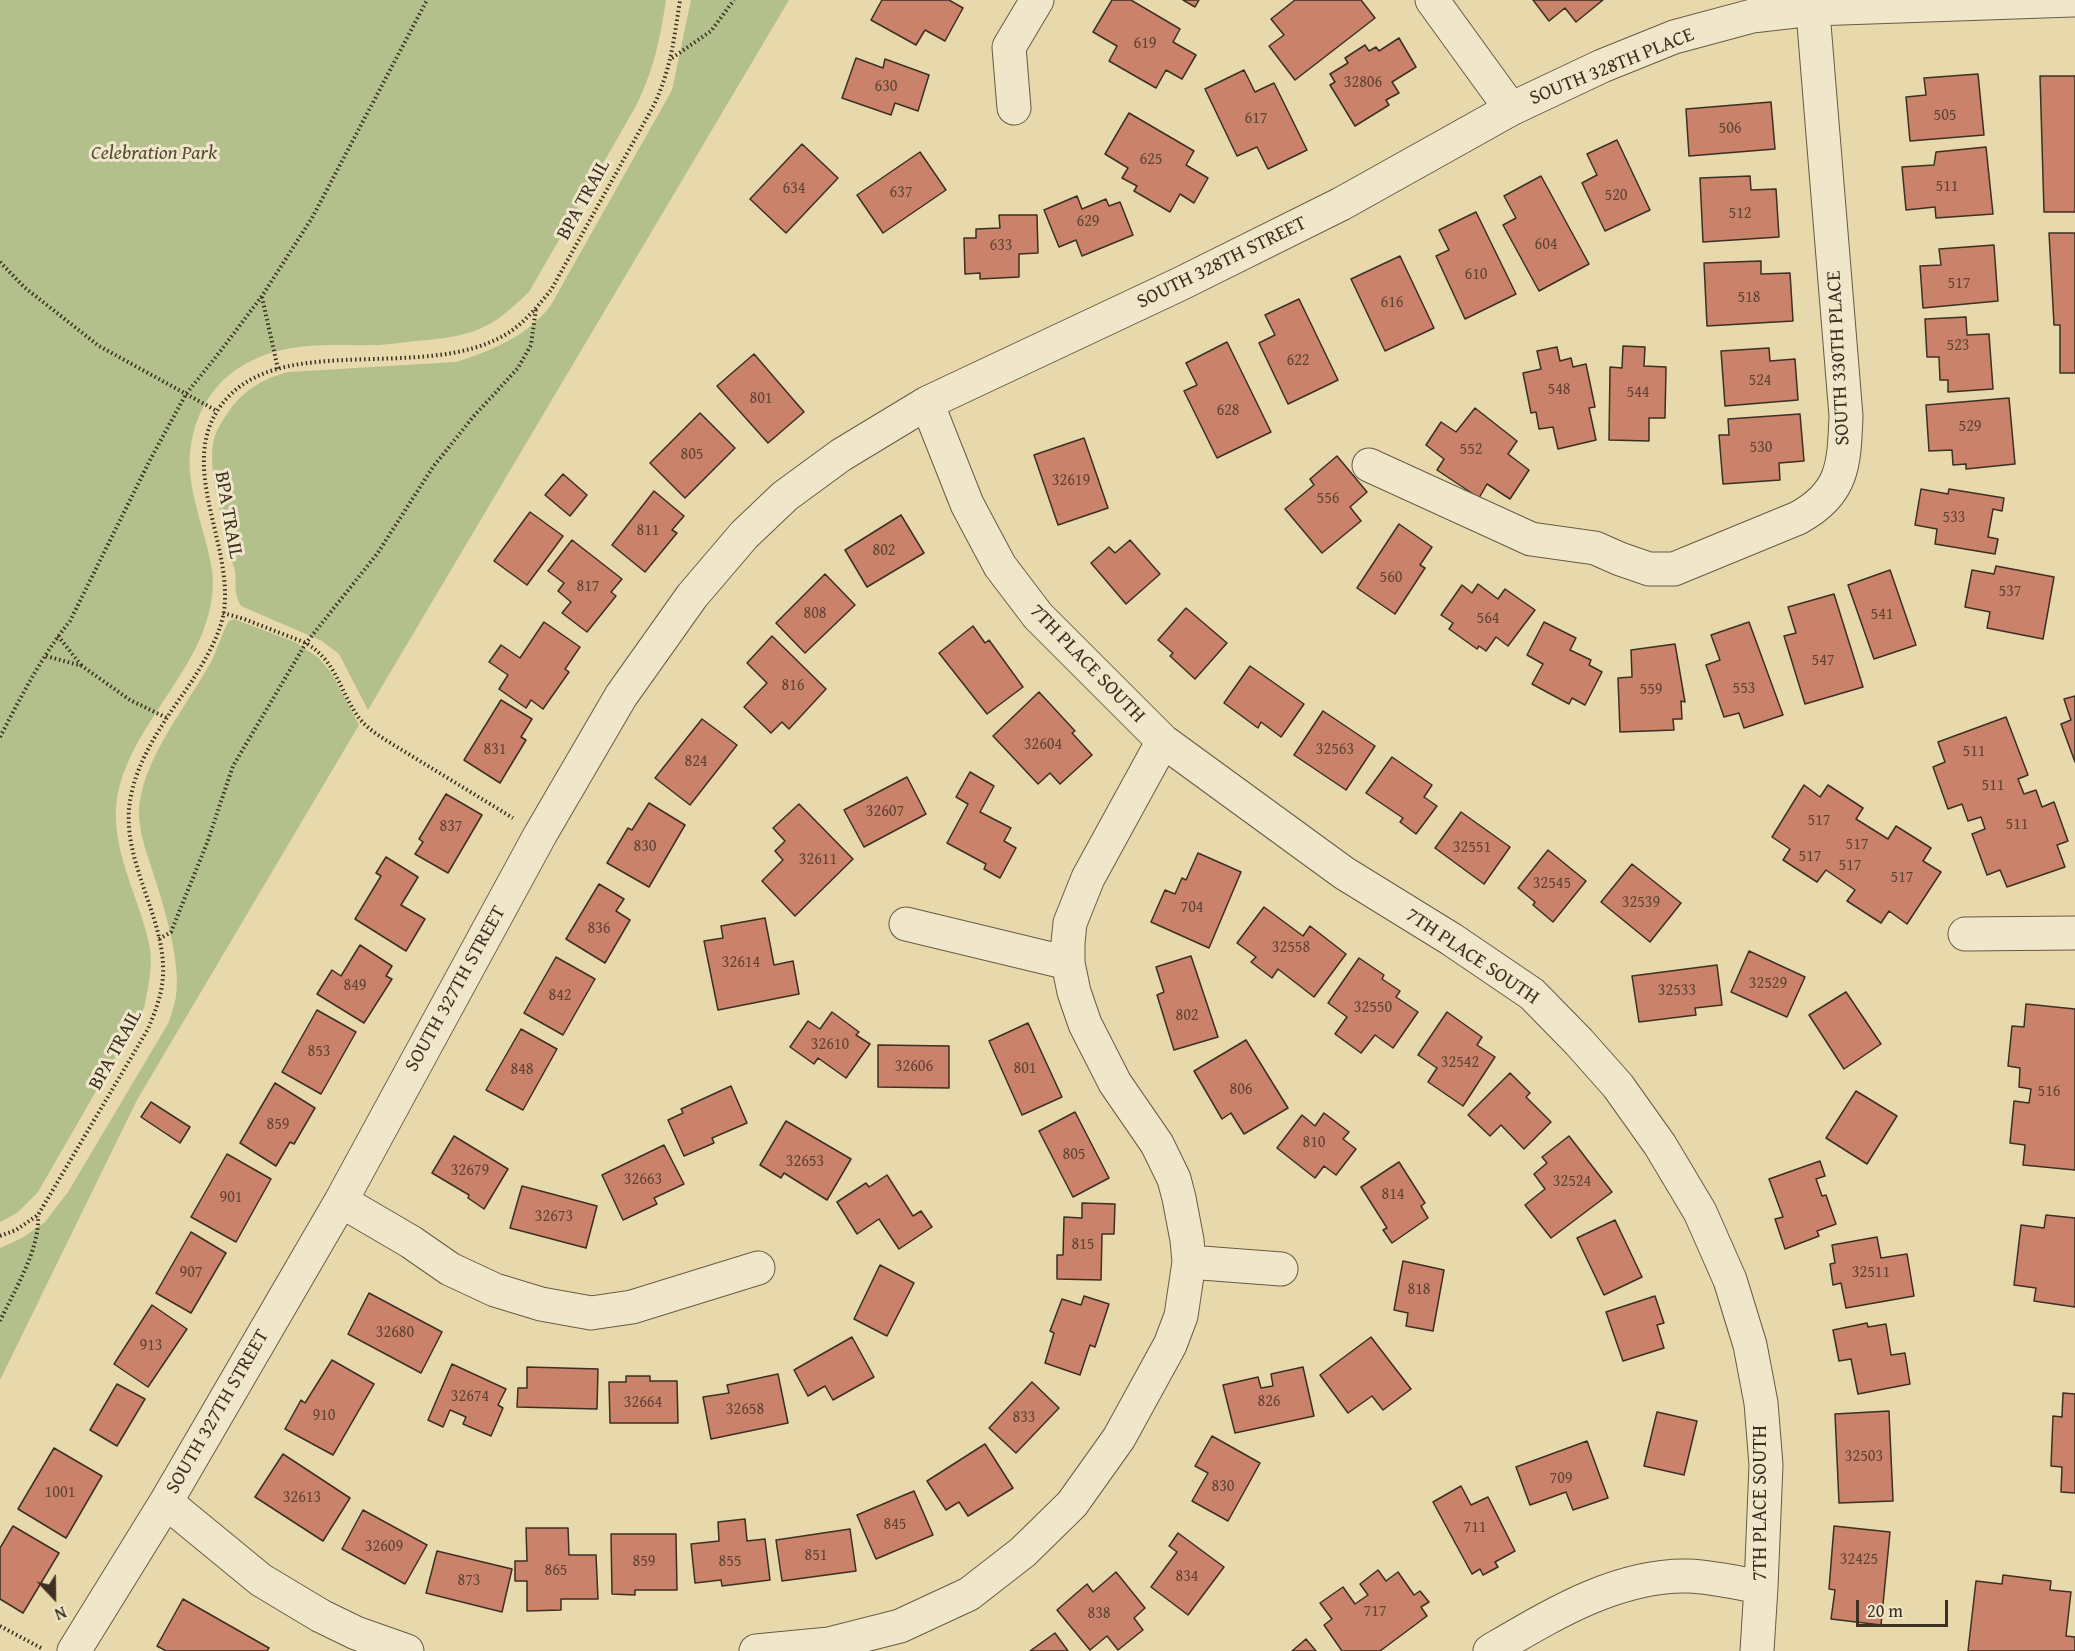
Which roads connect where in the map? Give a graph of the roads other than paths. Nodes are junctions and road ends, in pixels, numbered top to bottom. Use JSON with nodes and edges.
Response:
{"nodes":[{"id":1,"x":1037,"y":0,"type":"edge"},
{"id":2,"x":1432,"y":0,"type":"edge"},
{"id":3,"x":2073,"y":0,"type":"edge"},
{"id":4,"x":1812,"y":4,"type":"edge"},
{"id":5,"x":1014,"y":108,"type":"dead end"},
{"id":6,"x":1511,"y":109,"type":"junction"},
{"id":7,"x":927,"y":403,"type":"junction"},
{"id":8,"x":1369,"y":465,"type":"dead end"},
{"id":9,"x":1163,"y":741,"type":"junction"},
{"id":10,"x":906,"y":924,"type":"dead end"},
{"id":11,"x":2075,"y":933,"type":"edge"},
{"id":12,"x":1965,"y":934,"type":"dead end"},
{"id":13,"x":1068,"y":963,"type":"junction"},
{"id":14,"x":341,"y":1201,"type":"junction"},
{"id":15,"x":1189,"y":1262,"type":"junction"},
{"id":16,"x":758,"y":1268,"type":"dead end"},
{"id":17,"x":1281,"y":1269,"type":"dead end"},
{"id":18,"x":166,"y":1502,"type":"junction"},
{"id":19,"x":1761,"y":1587,"type":"junction"},
{"id":20,"x":74,"y":1651,"type":"edge"},
{"id":21,"x":407,"y":1651,"type":"edge"},
{"id":22,"x":756,"y":1651,"type":"edge"},
{"id":23,"x":1490,"y":1651,"type":"edge"},
{"id":24,"x":1757,"y":1651,"type":"edge"}],
"edges":[{"from":1,"to":5,"type":"street"},
{"from":2,"to":6,"type":"street"},
{"from":3,"to":4,"type":"street","name":"SOUTH 328TH PLACE"},
{"from":4,"to":6,"type":"street","name":"SOUTH 328TH PLACE"},
{"from":4,"to":8,"type":"street","name":"SOUTH 330TH PLACE"},
{"from":6,"to":7,"type":"street","name":"SOUTH 328TH STREET"},
{"from":7,"to":9,"type":"street","name":"7TH PLACE SOUTH"},
{"from":7,"to":14,"type":"street","name":"SOUTH 327TH STREET"},
{"from":9,"to":13,"type":"street"},
{"from":9,"to":19,"type":"street","name":"7TH PLACE SOUTH"},
{"from":10,"to":13,"type":"street"},
{"from":11,"to":12,"type":"street"},
{"from":13,"to":15,"type":"street"},
{"from":14,"to":16,"type":"street"},
{"from":14,"to":18,"type":"street","name":"SOUTH 327TH STREET"},
{"from":15,"to":17,"type":"street"},
{"from":15,"to":22,"type":"street"},
{"from":18,"to":20,"type":"street","name":"SOUTH 327TH STREET"},
{"from":18,"to":21,"type":"street"},
{"from":19,"to":23,"type":"street"},
{"from":19,"to":24,"type":"street","name":"7TH PLACE SOUTH"}]}
